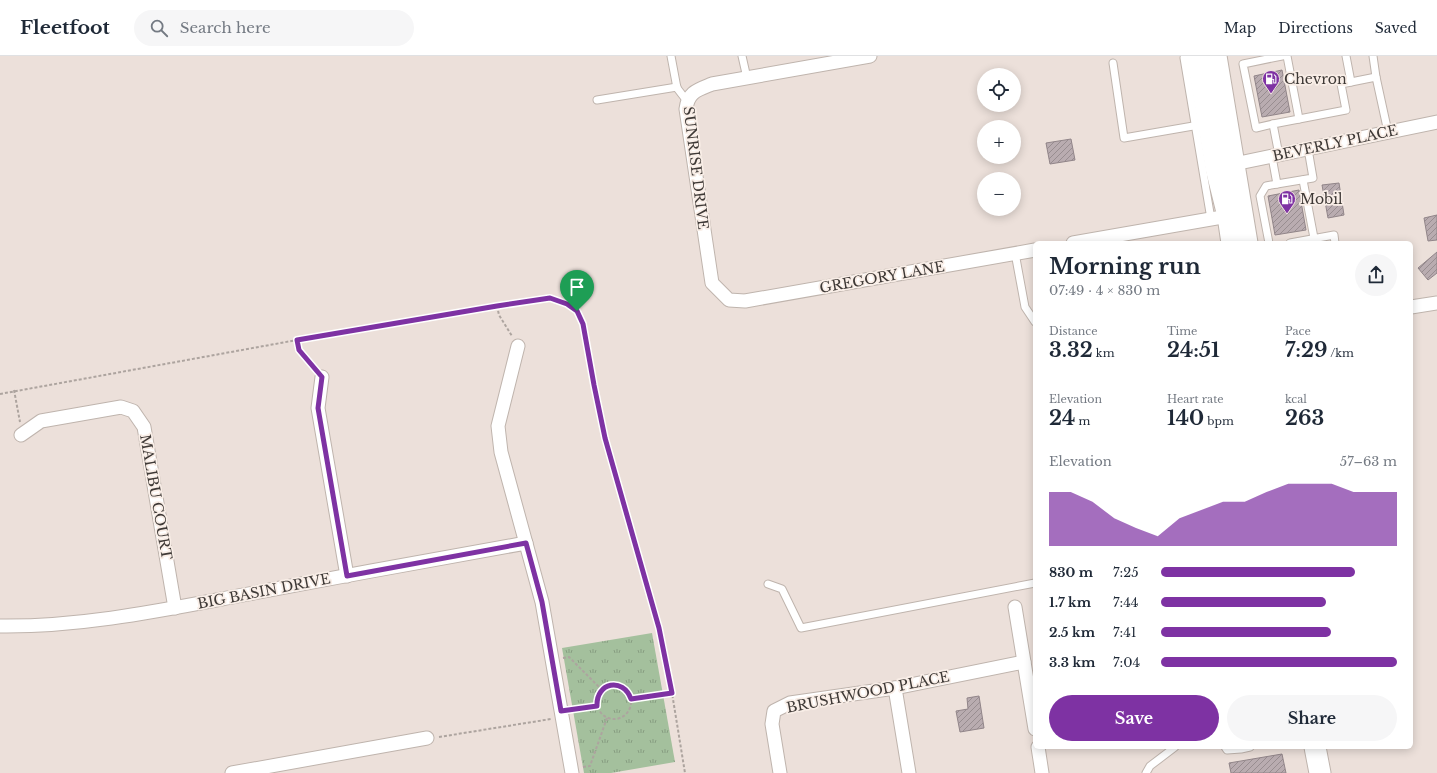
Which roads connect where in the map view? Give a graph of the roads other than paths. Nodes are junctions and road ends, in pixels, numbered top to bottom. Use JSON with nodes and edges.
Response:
{"nodes":[{"id":1,"x":671,"y":56,"type":"edge"},
{"id":2,"x":742,"y":56,"type":"edge"},
{"id":3,"x":870,"y":56,"type":"edge"},
{"id":4,"x":1216,"y":56,"type":"edge"},
{"id":5,"x":1242,"y":56,"type":"edge"},
{"id":6,"x":1282,"y":56,"type":"edge"},
{"id":7,"x":1287,"y":56,"type":"edge"},
{"id":8,"x":1346,"y":56,"type":"edge"},
{"id":9,"x":1373,"y":56,"type":"edge"},
{"id":10,"x":1190,"y":57,"type":"edge"},
{"id":11,"x":815,"y":61,"type":"edge"},
{"id":12,"x":1113,"y":63,"type":"dead end"},
{"id":13,"x":1243,"y":64,"type":"junction"},
{"id":14,"x":1376,"y":77,"type":"junction"},
{"id":15,"x":746,"y":78,"type":"junction"},
{"id":16,"x":1351,"y":82,"type":"junction"},
{"id":17,"x":677,"y":87,"type":"junction"},
{"id":18,"x":597,"y":100,"type":"dead end"},
{"id":19,"x":687,"y":101,"type":"junction"},
{"id":20,"x":1299,"y":119,"type":"junction"},
{"id":21,"x":1437,"y":122,"type":"edge"},
{"id":22,"x":1274,"y":124,"type":"junction"},
{"id":23,"x":1202,"y":125,"type":"junction"},
{"id":24,"x":1388,"y":132,"type":"junction"},
{"id":25,"x":1308,"y":149,"type":"junction"},
{"id":26,"x":1276,"y":156,"type":"junction"},
{"id":27,"x":1234,"y":164,"type":"junction"},
{"id":28,"x":1303,"y":180,"type":"junction"},
{"id":29,"x":1277,"y":184,"type":"junction"},
{"id":30,"x":1220,"y":217,"type":"junction"},
{"id":31,"x":1314,"y":238,"type":"junction"},
{"id":32,"x":1092,"y":241,"type":"edge"},
{"id":33,"x":1231,"y":241,"type":"edge"},
{"id":34,"x":1247,"y":241,"type":"edge"},
{"id":35,"x":1269,"y":241,"type":"edge"},
{"id":36,"x":1300,"y":241,"type":"edge"},
{"id":37,"x":1335,"y":241,"type":"edge"},
{"id":38,"x":1033,"y":250,"type":"edge"},
{"id":39,"x":1015,"y":253,"type":"junction"},
{"id":40,"x":729,"y":300,"type":"joint"},
{"id":41,"x":1437,"y":303,"type":"edge"},
{"id":42,"x":1413,"y":307,"type":"edge"},
{"id":43,"x":1033,"y":319,"type":"edge"},
{"id":44,"x":518,"y":346,"type":"road end"},
{"id":45,"x":322,"y":377,"type":"road end"},
{"id":46,"x":21,"y":435,"type":"road end"},
{"id":47,"x":526,"y":543,"type":"junction"},
{"id":48,"x":347,"y":576,"type":"junction"},
{"id":49,"x":1033,"y":583,"type":"edge"},
{"id":50,"x":768,"y":584,"type":"dead end"},
{"id":51,"x":1015,"y":607,"type":"dead end"},
{"id":52,"x":175,"y":608,"type":"junction"},
{"id":53,"x":0,"y":626,"type":"edge"},
{"id":54,"x":1024,"y":662,"type":"junction"},
{"id":55,"x":894,"y":688,"type":"junction"},
{"id":56,"x":1033,"y":717,"type":"edge"},
{"id":57,"x":427,"y":738,"type":"road end"},
{"id":58,"x":1038,"y":749,"type":"edge"},
{"id":59,"x":1173,"y":749,"type":"edge"},
{"id":60,"x":1226,"y":749,"type":"edge"},
{"id":61,"x":1241,"y":749,"type":"edge"},
{"id":62,"x":1315,"y":749,"type":"edge"},
{"id":63,"x":1329,"y":749,"type":"edge"},
{"id":64,"x":572,"y":771,"type":"edge"},
{"id":65,"x":232,"y":773,"type":"edge"},
{"id":66,"x":780,"y":773,"type":"edge"},
{"id":67,"x":909,"y":773,"type":"edge"},
{"id":68,"x":1042,"y":773,"type":"edge"},
{"id":69,"x":1146,"y":773,"type":"edge"},
{"id":70,"x":1320,"y":773,"type":"edge"},
{"id":71,"x":1334,"y":773,"type":"edge"}],
"edges":[{"from":1,"to":17,"type":"lane"},
{"from":2,"to":15,"type":"lane"},
{"from":3,"to":11,"type":"street","name":"SUNRISE DRIVE"},
{"from":4,"to":27,"type":"main road"},
{"from":5,"to":13,"type":"lane"},
{"from":6,"to":13,"type":"lane"},
{"from":7,"to":20,"type":"lane"},
{"from":8,"to":16,"type":"lane"},
{"from":9,"to":14,"type":"lane"},
{"from":10,"to":23,"type":"main road"},
{"from":11,"to":15,"type":"street","name":"SUNRISE DRIVE"},
{"from":12,"to":23,"type":"lane"},
{"from":13,"to":22,"type":"lane"},
{"from":14,"to":16,"type":"lane"},
{"from":14,"to":24,"type":"lane"},
{"from":15,"to":19,"type":"street","name":"SUNRISE DRIVE"},
{"from":16,"to":20,"type":"lane"},
{"from":17,"to":18,"type":"lane"},
{"from":17,"to":19,"type":"lane"},
{"from":19,"to":40,"type":"street","name":"SUNRISE DRIVE"},
{"from":20,"to":22,"type":"lane"},
{"from":21,"to":24,"type":"street","name":"BEVERLY PLACE"},
{"from":22,"to":26,"type":"lane"},
{"from":23,"to":30,"type":"main road"},
{"from":24,"to":25,"type":"street","name":"BEVERLY PLACE"},
{"from":25,"to":26,"type":"street","name":"BEVERLY PLACE"},
{"from":25,"to":28,"type":"lane"},
{"from":26,"to":27,"type":"street","name":"BEVERLY PLACE"},
{"from":26,"to":29,"type":"lane"},
{"from":27,"to":34,"type":"main road"},
{"from":28,"to":29,"type":"lane"},
{"from":28,"to":31,"type":"lane"},
{"from":29,"to":35,"type":"lane"},
{"from":30,"to":32,"type":"street"},
{"from":30,"to":33,"type":"main road"},
{"from":31,"to":36,"type":"lane"},
{"from":31,"to":37,"type":"lane"},
{"from":38,"to":39,"type":"street","name":"GREGORY LANE"},
{"from":39,"to":40,"type":"street","name":"GREGORY LANE"},
{"from":39,"to":43,"type":"lane"},
{"from":41,"to":42,"type":"street"},
{"from":44,"to":47,"type":"street"},
{"from":45,"to":48,"type":"street"},
{"from":46,"to":52,"type":"street","name":"MALIBU COURT"},
{"from":47,"to":48,"type":"street","name":"BIG BASIN DRIVE"},
{"from":47,"to":64,"type":"street"},
{"from":48,"to":52,"type":"street","name":"BIG BASIN DRIVE"},
{"from":49,"to":50,"type":"lane"},
{"from":51,"to":54,"type":"street"},
{"from":52,"to":53,"type":"street","name":"BIG BASIN DRIVE"},
{"from":54,"to":55,"type":"street","name":"BRUSHWOOD PLACE"},
{"from":54,"to":56,"type":"street"},
{"from":55,"to":66,"type":"street","name":"BRUSHWOOD PLACE"},
{"from":55,"to":67,"type":"street"},
{"from":57,"to":65,"type":"street"},
{"from":58,"to":68,"type":"street"},
{"from":59,"to":69,"type":"lane"},
{"from":60,"to":61,"type":"lane"},
{"from":62,"to":70,"type":"main road"},
{"from":63,"to":71,"type":"main road"}]}
